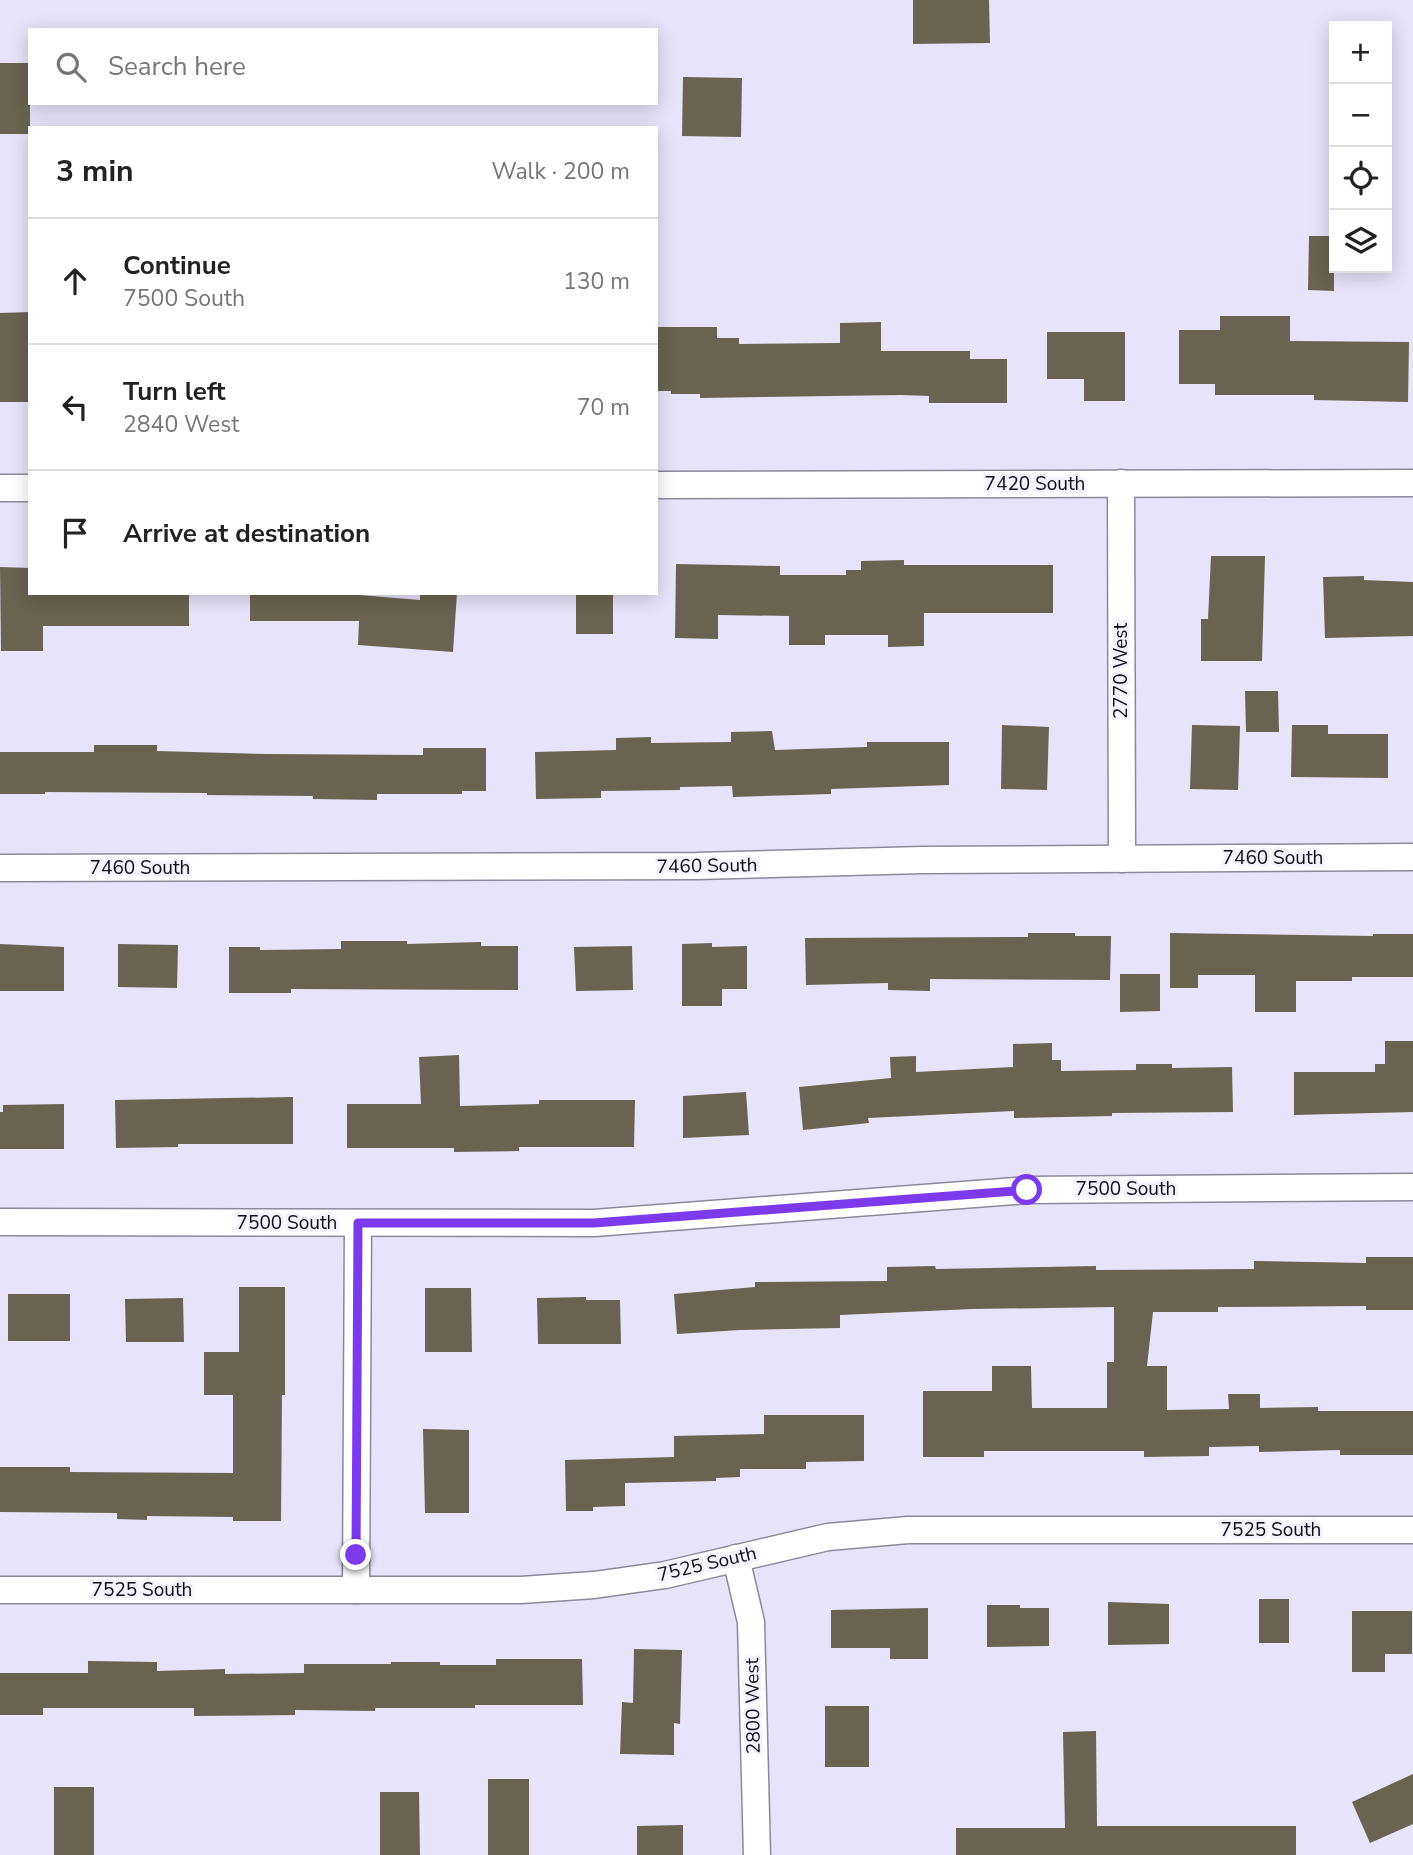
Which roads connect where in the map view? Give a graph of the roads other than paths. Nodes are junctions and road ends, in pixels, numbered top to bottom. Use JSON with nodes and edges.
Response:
{"nodes":[{"id":1,"x":1121,"y":483,"type":"junction"},
{"id":2,"x":1413,"y":483,"type":"edge"},
{"id":3,"x":658,"y":485,"type":"edge"},
{"id":4,"x":0,"y":488,"type":"edge"},
{"id":5,"x":28,"y":488,"type":"edge"},
{"id":6,"x":1413,"y":857,"type":"edge"},
{"id":7,"x":1122,"y":859,"type":"junction"},
{"id":8,"x":0,"y":868,"type":"edge"},
{"id":9,"x":1413,"y":1187,"type":"edge"},
{"id":10,"x":0,"y":1222,"type":"edge"},
{"id":11,"x":358,"y":1223,"type":"junction"},
{"id":12,"x":1413,"y":1530,"type":"edge"},
{"id":13,"x":736,"y":1558,"type":"junction"},
{"id":14,"x":0,"y":1590,"type":"edge"},
{"id":15,"x":356,"y":1590,"type":"junction"},
{"id":16,"x":757,"y":1855,"type":"edge"}],
"edges":[{"from":1,"to":2,"type":"street","name":"7420 South"},
{"from":1,"to":3,"type":"street","name":"7420 South"},
{"from":1,"to":7,"type":"street","name":"2770 West"},
{"from":4,"to":5,"type":"street"},
{"from":6,"to":7,"type":"street","name":"7460 South"},
{"from":7,"to":8,"type":"street","name":"7460 South"},
{"from":9,"to":11,"type":"street","name":"7500 South"},
{"from":10,"to":11,"type":"street","name":"7500 South"},
{"from":11,"to":15,"type":"street"},
{"from":12,"to":13,"type":"street","name":"7525 South"},
{"from":13,"to":15,"type":"street","name":"7525 South"},
{"from":13,"to":16,"type":"street","name":"2800 West"},
{"from":14,"to":15,"type":"street","name":"7525 South"}]}
